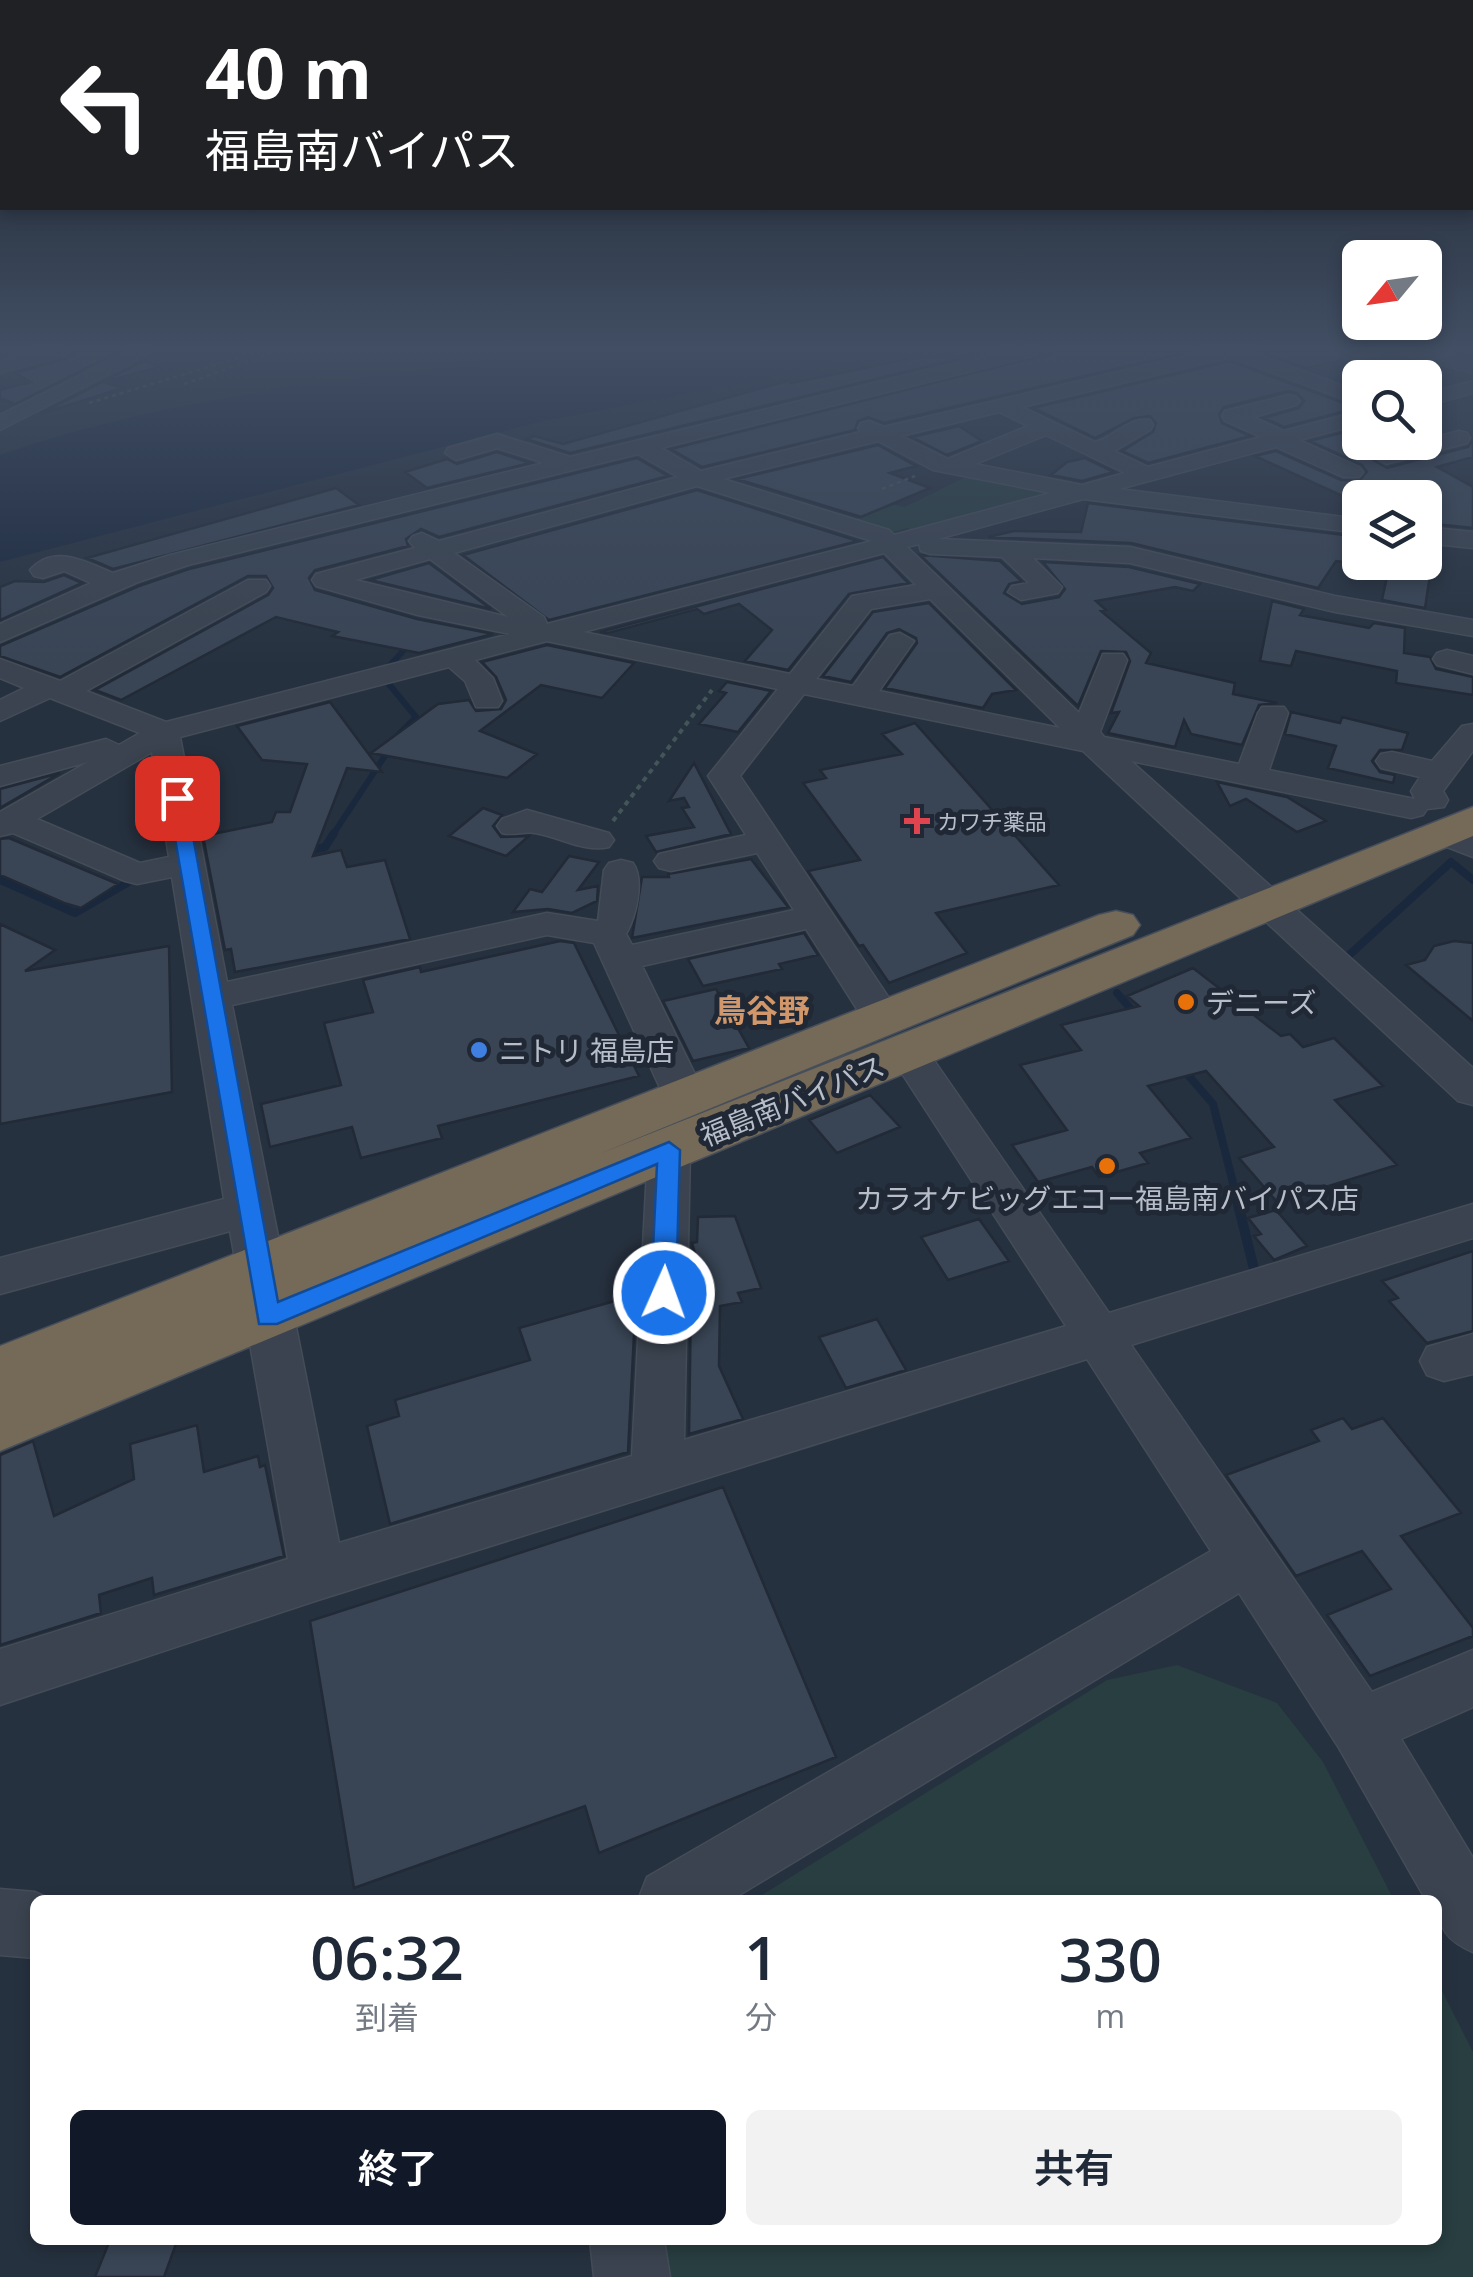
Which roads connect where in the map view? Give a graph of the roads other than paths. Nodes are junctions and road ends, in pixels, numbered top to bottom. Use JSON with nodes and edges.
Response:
{"nodes":[{"id":1,"x":549,"y":457,"type":"edge"},
{"id":2,"x":589,"y":457,"type":"edge"},
{"id":3,"x":660,"y":457,"type":"edge"},
{"id":4,"x":790,"y":457,"type":"edge"},
{"id":5,"x":929,"y":457,"type":"edge"},
{"id":6,"x":972,"y":457,"type":"edge"},
{"id":7,"x":1109,"y":457,"type":"edge"},
{"id":8,"x":1207,"y":457,"type":"edge"},
{"id":9,"x":1320,"y":457,"type":"edge"},
{"id":10,"x":566,"y":463,"type":"junction"},
{"id":11,"x":949,"y":467,"type":"junction"},
{"id":12,"x":1351,"y":472,"type":"dead end"},
{"id":13,"x":1144,"y":474,"type":"junction"},
{"id":14,"x":699,"y":479,"type":"junction"},
{"id":15,"x":1082,"y":492,"type":"junction"},
{"id":16,"x":1204,"y":508,"type":"junction"},
{"id":17,"x":384,"y":510,"type":"junction"},
{"id":18,"x":548,"y":521,"type":"junction"},
{"id":19,"x":1342,"y":522,"type":"edge"},
{"id":20,"x":1198,"y":533,"type":"dead end"},
{"id":21,"x":1442,"y":537,"type":"edge"},
{"id":22,"x":570,"y":538,"type":"dead end"},
{"id":23,"x":1473,"y":540,"type":"edge"},
{"id":24,"x":890,"y":544,"type":"junction"},
{"id":25,"x":1009,"y":550,"type":"junction"},
{"id":26,"x":435,"y":552,"type":"junction"},
{"id":27,"x":741,"y":552,"type":"dead end"},
{"id":28,"x":179,"y":560,"type":"junction"},
{"id":29,"x":698,"y":563,"type":"dead end"},
{"id":30,"x":43,"y":570,"type":"dead end"},
{"id":31,"x":772,"y":574,"type":"junction"},
{"id":32,"x":113,"y":583,"type":"junction"},
{"id":33,"x":730,"y":585,"type":"junction"},
{"id":34,"x":257,"y":586,"type":"junction"},
{"id":35,"x":328,"y":589,"type":"junction"},
{"id":36,"x":937,"y":590,"type":"junction"},
{"id":37,"x":1021,"y":592,"type":"dead end"},
{"id":38,"x":962,"y":615,"type":"junction"},
{"id":39,"x":1473,"y":628,"type":"edge"},
{"id":40,"x":0,"y":634,"type":"edge"},
{"id":41,"x":538,"y":642,"type":"junction"},
{"id":42,"x":454,"y":656,"type":"junction"},
{"id":43,"x":1113,"y":660,"type":"dead end"},
{"id":44,"x":0,"y":668,"type":"edge"},
{"id":45,"x":797,"y":683,"type":"junction"},
{"id":46,"x":53,"y":690,"type":"junction"},
{"id":47,"x":861,"y":696,"type":"junction"},
{"id":48,"x":487,"y":701,"type":"dead end"},
{"id":49,"x":274,"y":704,"type":"junction"},
{"id":50,"x":0,"y":712,"type":"edge"},
{"id":51,"x":1273,"y":713,"type":"dead end"},
{"id":52,"x":164,"y":732,"type":"junction"},
{"id":53,"x":1473,"y":733,"type":"edge"},
{"id":54,"x":298,"y":736,"type":"dead end"},
{"id":55,"x":1089,"y":739,"type":"junction"},
{"id":56,"x":0,"y":776,"type":"edge"},
{"id":57,"x":1250,"y":776,"type":"junction"},
{"id":58,"x":1442,"y":793,"type":"edge"},
{"id":59,"x":6,"y":823,"type":"edge"},
{"id":60,"x":514,"y":826,"type":"dead end"},
{"id":61,"x":597,"y":840,"type":"road end"},
{"id":62,"x":767,"y":841,"type":"junction"},
{"id":63,"x":671,"y":861,"type":"dead end"},
{"id":64,"x":190,"y":864,"type":"junction"},
{"id":65,"x":621,"y":870,"type":"dead end"},
{"id":66,"x":1255,"y":889,"type":"junction"},
{"id":67,"x":816,"y":916,"type":"junction"},
{"id":68,"x":613,"y":947,"type":"junction"},
{"id":69,"x":212,"y":997,"type":"junction"},
{"id":70,"x":896,"y":1036,"type":"junction"},
{"id":71,"x":1473,"y":1092,"type":"edge"},
{"id":72,"x":686,"y":1099,"type":"junction"},
{"id":73,"x":669,"y":1150,"type":"junction"},
{"id":74,"x":249,"y":1209,"type":"junction"},
{"id":75,"x":1473,"y":1220,"type":"edge"},
{"id":76,"x":0,"y":1276,"type":"edge"},
{"id":77,"x":264,"y":1294,"type":"junction"},
{"id":78,"x":1096,"y":1338,"type":"junction"},
{"id":79,"x":0,"y":1372,"type":"edge"},
{"id":80,"x":0,"y":1424,"type":"edge"},
{"id":81,"x":657,"y":1471,"type":"junction"},
{"id":82,"x":1247,"y":1559,"type":"junction"},
{"id":83,"x":318,"y":1575,"type":"junction"},
{"id":84,"x":0,"y":1677,"type":"edge"},
{"id":85,"x":1473,"y":1678,"type":"edge"},
{"id":86,"x":1360,"y":1726,"type":"junction"},
{"id":87,"x":678,"y":1895,"type":"edge"},
{"id":88,"x":1473,"y":1919,"type":"edge"},
{"id":89,"x":0,"y":1922,"type":"edge"},
{"id":90,"x":30,"y":1925,"type":"edge"},
{"id":91,"x":628,"y":2245,"type":"edge"},
{"id":92,"x":632,"y":2277,"type":"edge"}],
"edges":[{"from":1,"to":10,"type":"street"},
{"from":2,"to":10,"type":"street"},
{"from":3,"to":14,"type":"street"},
{"from":4,"to":14,"type":"street"},
{"from":5,"to":11,"type":"street"},
{"from":6,"to":11,"type":"street"},
{"from":7,"to":13,"type":"street"},
{"from":8,"to":13,"type":"street"},
{"from":9,"to":12,"type":"street"},
{"from":10,"to":17,"type":"street"},
{"from":11,"to":15,"type":"street"},
{"from":13,"to":15,"type":"street"},
{"from":14,"to":18,"type":"street"},
{"from":14,"to":24,"type":"street"},
{"from":15,"to":16,"type":"street"},
{"from":15,"to":24,"type":"street"},
{"from":16,"to":19,"type":"street"},
{"from":16,"to":20,"type":"street"},
{"from":17,"to":26,"type":"street"},
{"from":17,"to":28,"type":"street"},
{"from":18,"to":22,"type":"street"},
{"from":18,"to":26,"type":"street"},
{"from":21,"to":23,"type":"street"},
{"from":24,"to":25,"type":"street"},
{"from":24,"to":31,"type":"street"},
{"from":24,"to":36,"type":"street"},
{"from":25,"to":37,"type":"street"},
{"from":25,"to":39,"type":"street"},
{"from":26,"to":35,"type":"street"},
{"from":26,"to":41,"type":"street"},
{"from":27,"to":31,"type":"street"},
{"from":28,"to":32,"type":"street"},
{"from":28,"to":34,"type":"street"},
{"from":29,"to":33,"type":"street"},
{"from":30,"to":32,"type":"street"},
{"from":31,"to":33,"type":"street"},
{"from":32,"to":40,"type":"street"},
{"from":33,"to":41,"type":"street"},
{"from":34,"to":35,"type":"street"},
{"from":34,"to":46,"type":"street"},
{"from":35,"to":41,"type":"street"},
{"from":36,"to":38,"type":"street"},
{"from":36,"to":45,"type":"street"},
{"from":38,"to":47,"type":"street"},
{"from":38,"to":55,"type":"street"},
{"from":41,"to":42,"type":"street"},
{"from":41,"to":45,"type":"street"},
{"from":42,"to":48,"type":"street"},
{"from":42,"to":49,"type":"street"},
{"from":43,"to":55,"type":"street"},
{"from":44,"to":46,"type":"street"},
{"from":45,"to":47,"type":"street"},
{"from":45,"to":62,"type":"street"},
{"from":46,"to":50,"type":"street"},
{"from":46,"to":52,"type":"street"},
{"from":47,"to":55,"type":"street"},
{"from":49,"to":52,"type":"street"},
{"from":49,"to":54,"type":"street"},
{"from":51,"to":57,"type":"street"},
{"from":52,"to":56,"type":"street"},
{"from":52,"to":59,"type":"street"},
{"from":52,"to":64,"type":"street"},
{"from":53,"to":58,"type":"street"},
{"from":55,"to":57,"type":"street"},
{"from":55,"to":66,"type":"street"},
{"from":57,"to":58,"type":"street"},
{"from":58,"to":66,"type":"highway","name":"福島南バイパス"},
{"from":59,"to":64,"type":"street"},
{"from":60,"to":61,"type":"street"},
{"from":62,"to":63,"type":"street"},
{"from":62,"to":67,"type":"street"},
{"from":64,"to":69,"type":"street"},
{"from":65,"to":68,"type":"street"},
{"from":66,"to":70,"type":"highway","name":"福島南バイパス"},
{"from":66,"to":71,"type":"street"},
{"from":67,"to":68,"type":"street"},
{"from":67,"to":70,"type":"street"},
{"from":68,"to":69,"type":"street"},
{"from":68,"to":72,"type":"street"},
{"from":69,"to":74,"type":"street"},
{"from":70,"to":72,"type":"highway","name":"福島南バイパス"},
{"from":70,"to":73,"type":"highway","name":"福島南バイパス"},
{"from":70,"to":78,"type":"street"},
{"from":72,"to":77,"type":"highway","name":"福島南バイパス"},
{"from":73,"to":77,"type":"highway","name":"福島南バイパス"},
{"from":73,"to":81,"type":"street"},
{"from":74,"to":76,"type":"street"},
{"from":74,"to":77,"type":"street"},
{"from":75,"to":78,"type":"street"},
{"from":77,"to":79,"type":"highway","name":"福島南バイパス"},
{"from":77,"to":80,"type":"highway","name":"福島南バイパス"},
{"from":77,"to":83,"type":"street"},
{"from":78,"to":81,"type":"street"},
{"from":78,"to":82,"type":"street"},
{"from":81,"to":83,"type":"street"},
{"from":82,"to":86,"type":"street"},
{"from":82,"to":87,"type":"street"},
{"from":83,"to":84,"type":"street"},
{"from":85,"to":86,"type":"street"},
{"from":86,"to":88,"type":"street"},
{"from":89,"to":90,"type":"street"},
{"from":91,"to":92,"type":"street"}]}
